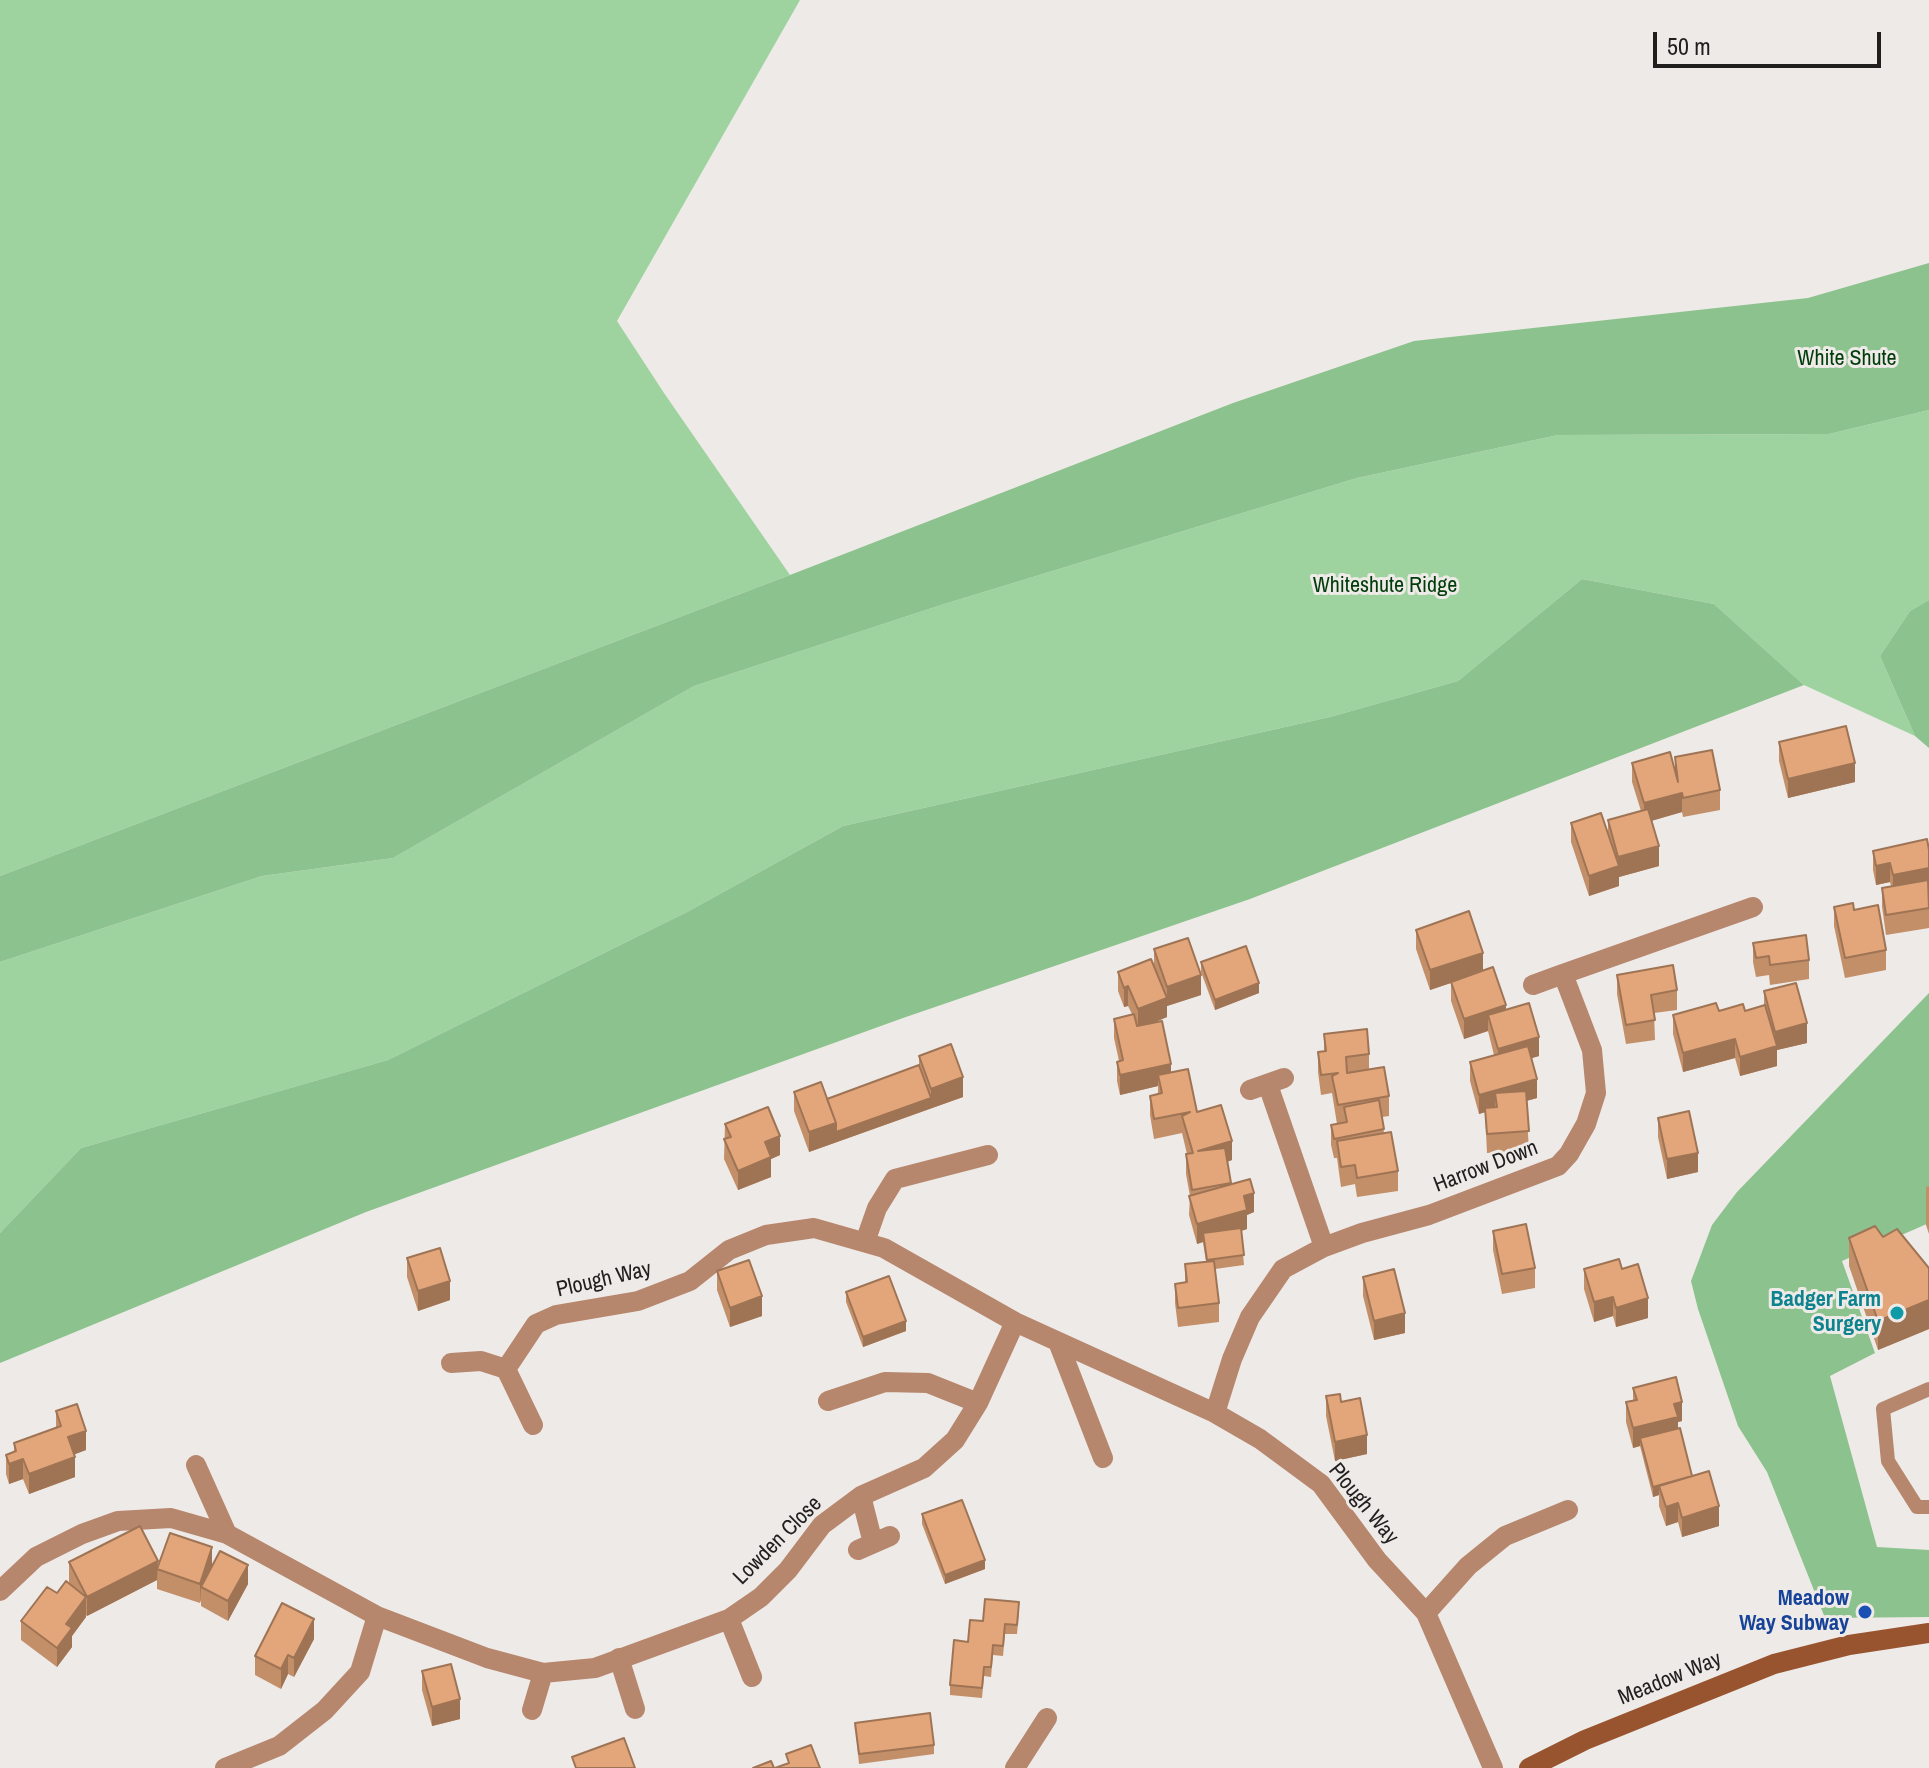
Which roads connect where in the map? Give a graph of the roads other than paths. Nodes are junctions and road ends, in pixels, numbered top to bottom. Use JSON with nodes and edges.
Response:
{"nodes":[{"id":1,"x":1753,"y":907,"type":"dead end"},
{"id":2,"x":1563,"y":974,"type":"junction"},
{"id":3,"x":1533,"y":985,"type":"dead end"},
{"id":4,"x":1267,"y":1084,"type":"dead end"},
{"id":5,"x":988,"y":1155,"type":"dead end"},
{"id":6,"x":865,"y":1242,"type":"junction"},
{"id":7,"x":1324,"y":1247,"type":"junction"},
{"id":8,"x":1015,"y":1322,"type":"junction"},
{"id":9,"x":1058,"y":1342,"type":"junction"},
{"id":10,"x":451,"y":1363,"type":"dead end"},
{"id":11,"x":506,"y":1369,"type":"junction"},
{"id":12,"x":1929,"y":1389,"type":"edge"},
{"id":13,"x":828,"y":1401,"type":"dead end"},
{"id":14,"x":978,"y":1403,"type":"junction"},
{"id":15,"x":1215,"y":1413,"type":"junction"},
{"id":16,"x":533,"y":1425,"type":"dead end"},
{"id":17,"x":1103,"y":1458,"type":"dead end"},
{"id":18,"x":196,"y":1465,"type":"dead end"},
{"id":19,"x":861,"y":1496,"type":"junction"},
{"id":20,"x":1929,"y":1507,"type":"edge"},
{"id":21,"x":1568,"y":1510,"type":"dead end"},
{"id":22,"x":227,"y":1534,"type":"junction"},
{"id":23,"x":874,"y":1543,"type":"dead end"},
{"id":24,"x":0,"y":1591,"type":"edge"},
{"id":25,"x":1426,"y":1613,"type":"junction"},
{"id":26,"x":377,"y":1616,"type":"junction"},
{"id":27,"x":729,"y":1619,"type":"junction"},
{"id":28,"x":1929,"y":1633,"type":"edge"},
{"id":29,"x":619,"y":1658,"type":"junction"},
{"id":30,"x":543,"y":1673,"type":"junction"},
{"id":31,"x":752,"y":1677,"type":"dead end"},
{"id":32,"x":635,"y":1709,"type":"dead end"},
{"id":33,"x":532,"y":1710,"type":"dead end"},
{"id":34,"x":1047,"y":1718,"type":"dead end"},
{"id":35,"x":225,"y":1768,"type":"edge"},
{"id":36,"x":1015,"y":1768,"type":"edge"},
{"id":37,"x":1493,"y":1768,"type":"edge"},
{"id":38,"x":1529,"y":1768,"type":"edge"}],
"edges":[{"from":1,"to":2,"type":"street"},
{"from":2,"to":3,"type":"street"},
{"from":2,"to":7,"type":"street","name":"Harrow Down"},
{"from":4,"to":7,"type":"street"},
{"from":5,"to":6,"type":"street"},
{"from":6,"to":8,"type":"street","name":"Plough Way"},
{"from":6,"to":11,"type":"street","name":"Plough Way"},
{"from":7,"to":15,"type":"street","name":"Harrow Down"},
{"from":8,"to":9,"type":"street","name":"Plough Way"},
{"from":8,"to":14,"type":"street","name":"Lowden Close"},
{"from":9,"to":15,"type":"street","name":"Plough Way"},
{"from":9,"to":17,"type":"street"},
{"from":10,"to":11,"type":"street"},
{"from":11,"to":16,"type":"street"},
{"from":12,"to":20,"type":"lane"},
{"from":13,"to":14,"type":"street"},
{"from":14,"to":19,"type":"street","name":"Lowden Close"},
{"from":15,"to":25,"type":"street","name":"Plough Way"},
{"from":18,"to":22,"type":"street"},
{"from":19,"to":23,"type":"street"},
{"from":19,"to":27,"type":"street","name":"Lowden Close"},
{"from":21,"to":25,"type":"street"},
{"from":22,"to":24,"type":"street","name":"Lowden Close"},
{"from":22,"to":26,"type":"street","name":"Lowden Close"},
{"from":25,"to":37,"type":"street","name":"Plough Way"},
{"from":26,"to":30,"type":"street","name":"Lowden Close"},
{"from":26,"to":35,"type":"street"},
{"from":27,"to":29,"type":"street","name":"Lowden Close"},
{"from":27,"to":31,"type":"street"},
{"from":28,"to":38,"type":"street","name":"Meadow Way"},
{"from":29,"to":30,"type":"street","name":"Lowden Close"},
{"from":29,"to":32,"type":"street"},
{"from":30,"to":33,"type":"street"},
{"from":34,"to":36,"type":"street"}]}
